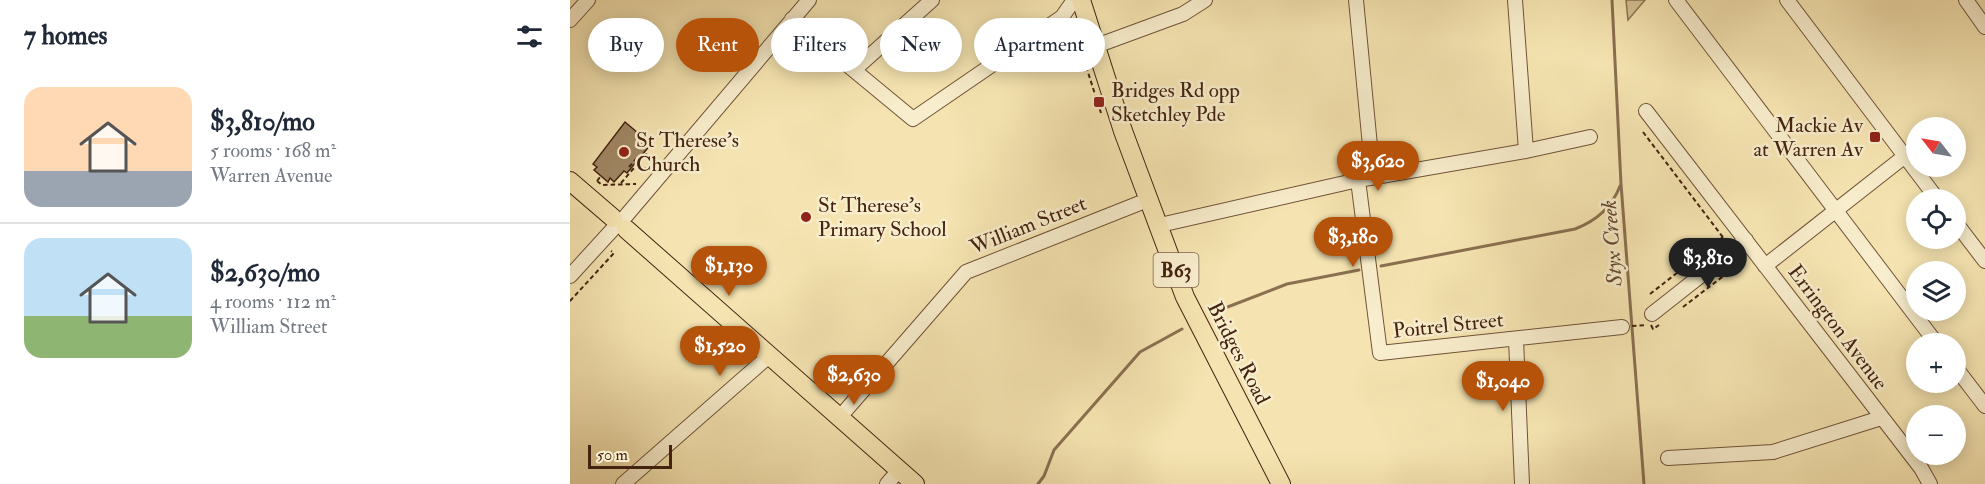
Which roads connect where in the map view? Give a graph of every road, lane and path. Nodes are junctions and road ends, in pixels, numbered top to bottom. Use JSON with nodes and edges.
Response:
{"nodes":[{"id":1,"x":588,"y":0,"type":"edge"},
{"id":2,"x":809,"y":0,"type":"edge"},
{"id":3,"x":932,"y":0,"type":"edge"},
{"id":4,"x":1074,"y":0,"type":"edge"},
{"id":5,"x":1081,"y":0,"type":"edge"},
{"id":6,"x":1205,"y":0,"type":"edge"},
{"id":7,"x":1356,"y":0,"type":"edge"},
{"id":8,"x":1515,"y":0,"type":"edge"},
{"id":9,"x":1676,"y":0,"type":"edge"},
{"id":10,"x":1786,"y":0,"type":"edge"},
{"id":11,"x":1966,"y":0,"type":"edge"},
{"id":12,"x":1062,"y":17,"type":"junction"},
{"id":13,"x":793,"y":18,"type":"edge"},
{"id":14,"x":1070,"y":18,"type":"edge"},
{"id":15,"x":1086,"y":18,"type":"edge"},
{"id":16,"x":570,"y":20,"type":"edge"},
{"id":17,"x":1985,"y":27,"type":"edge"},
{"id":18,"x":1105,"y":43,"type":"edge"},
{"id":19,"x":771,"y":44,"type":"edge"},
{"id":20,"x":868,"y":57,"type":"edge"},
{"id":21,"x":856,"y":72,"type":"edge"},
{"id":22,"x":1104,"y":72,"type":"edge"},
{"id":23,"x":1646,"y":111,"type":"dead end"},
{"id":24,"x":1643,"y":132,"type":"dead end"},
{"id":25,"x":1590,"y":137,"type":"dead end"},
{"id":26,"x":1526,"y":151,"type":"junction"},
{"id":27,"x":1905,"y":156,"type":"junction"},
{"id":28,"x":655,"y":161,"type":"dead end"},
{"id":29,"x":637,"y":164,"type":"junction"},
{"id":30,"x":629,"y":167,"type":"dead end"},
{"id":31,"x":647,"y":171,"type":"dead end"},
{"id":32,"x":601,"y":176,"type":"dead end"},
{"id":33,"x":1373,"y":177,"type":"junction"},
{"id":34,"x":1358,"y":180,"type":"junction"},
{"id":35,"x":570,"y":181,"type":"edge"},
{"id":36,"x":621,"y":183,"type":"junction"},
{"id":37,"x":636,"y":184,"type":"dead end"},
{"id":38,"x":1930,"y":189,"type":"edge"},
{"id":39,"x":1150,"y":199,"type":"junction"},
{"id":40,"x":1836,"y":210,"type":"junction"},
{"id":41,"x":619,"y":223,"type":"junction"},
{"id":42,"x":1160,"y":225,"type":"junction"},
{"id":43,"x":1966,"y":236,"type":"edge"},
{"id":44,"x":1746,"y":240,"type":"junction"},
{"id":45,"x":611,"y":251,"type":"dead end"},
{"id":46,"x":1743,"y":261,"type":"dead end"},
{"id":47,"x":1985,"y":261,"type":"edge"},
{"id":48,"x":1765,"y":266,"type":"junction"},
{"id":49,"x":570,"y":276,"type":"edge"},
{"id":50,"x":1650,"y":294,"type":"dead end"},
{"id":51,"x":570,"y":302,"type":"edge"},
{"id":52,"x":1680,"y":309,"type":"dead end"},
{"id":53,"x":1655,"y":320,"type":"junction"},
{"id":54,"x":1622,"y":327,"type":"joint"},
{"id":55,"x":1653,"y":329,"type":"dead end"},
{"id":56,"x":1929,"y":333,"type":"edge"},
{"id":57,"x":1516,"y":339,"type":"junction"},
{"id":58,"x":769,"y":356,"type":"junction"},
{"id":59,"x":1966,"y":381,"type":"edge"},
{"id":60,"x":1985,"y":406,"type":"edge"},
{"id":61,"x":840,"y":418,"type":"junction"},
{"id":62,"x":1881,"y":418,"type":"junction"},
{"id":63,"x":1668,"y":458,"type":"dead end"},
{"id":64,"x":899,"y":470,"type":"junction"},
{"id":65,"x":623,"y":484,"type":"edge"},
{"id":66,"x":887,"y":484,"type":"edge"},
{"id":67,"x":915,"y":484,"type":"edge"},
{"id":68,"x":1281,"y":484,"type":"edge"},
{"id":69,"x":1522,"y":484,"type":"edge"},
{"id":70,"x":1930,"y":484,"type":"edge"}],
"edges":[{"from":1,"to":16,"type":"street"},
{"from":2,"to":13,"type":"street"},
{"from":3,"to":20,"type":"street"},
{"from":4,"to":12,"type":"street"},
{"from":5,"to":15,"type":"main road","name":"Bridges Road","number":"B63"},
{"from":6,"to":18,"type":"street"},
{"from":7,"to":33,"type":"street"},
{"from":8,"to":26,"type":"street"},
{"from":9,"to":40,"type":"street"},
{"from":10,"to":27,"type":"street"},
{"from":11,"to":17,"type":"street"},
{"from":12,"to":14,"type":"street"},
{"from":12,"to":21,"type":"street"},
{"from":19,"to":41,"type":"street"},
{"from":22,"to":39,"type":"main road","name":"Bridges Road","number":"B63"},
{"from":23,"to":44,"type":"street","name":"Errington Avenue"},
{"from":24,"to":50,"type":"path"},
{"from":25,"to":26,"type":"street"},
{"from":26,"to":33,"type":"street"},
{"from":27,"to":38,"type":"street"},
{"from":27,"to":40,"type":"street"},
{"from":28,"to":29,"type":"path"},
{"from":29,"to":30,"type":"path"},
{"from":29,"to":31,"type":"path"},
{"from":29,"to":36,"type":"path"},
{"from":32,"to":36,"type":"path"},
{"from":33,"to":34,"type":"street"},
{"from":34,"to":42,"type":"street"},
{"from":34,"to":57,"type":"street","name":"Poitrel Street"},
{"from":35,"to":41,"type":"main road"},
{"from":36,"to":37,"type":"path"},
{"from":39,"to":42,"type":"main road","name":"Bridges Road","number":"B63"},
{"from":39,"to":61,"type":"street","name":"William Street"},
{"from":40,"to":48,"type":"street"},
{"from":40,"to":56,"type":"street"},
{"from":41,"to":49,"type":"street"},
{"from":41,"to":58,"type":"main road"},
{"from":42,"to":68,"type":"main road","name":"Bridges Road","number":"B63"},
{"from":43,"to":47,"type":"street"},
{"from":44,"to":48,"type":"street","name":"Errington Avenue"},
{"from":44,"to":53,"type":"street"},
{"from":45,"to":51,"type":"path"},
{"from":46,"to":52,"type":"path"},
{"from":48,"to":62,"type":"street","name":"Errington Avenue"},
{"from":53,"to":54,"type":"path"},
{"from":53,"to":55,"type":"path"},
{"from":54,"to":57,"type":"street","name":"Poitrel Street"},
{"from":57,"to":69,"type":"street"},
{"from":58,"to":61,"type":"main road"},
{"from":58,"to":65,"type":"street"},
{"from":59,"to":60,"type":"street"},
{"from":61,"to":64,"type":"main road"},
{"from":62,"to":63,"type":"street"},
{"from":62,"to":70,"type":"street","name":"Errington Avenue"},
{"from":64,"to":66,"type":"street"},
{"from":64,"to":67,"type":"main road"}]}
